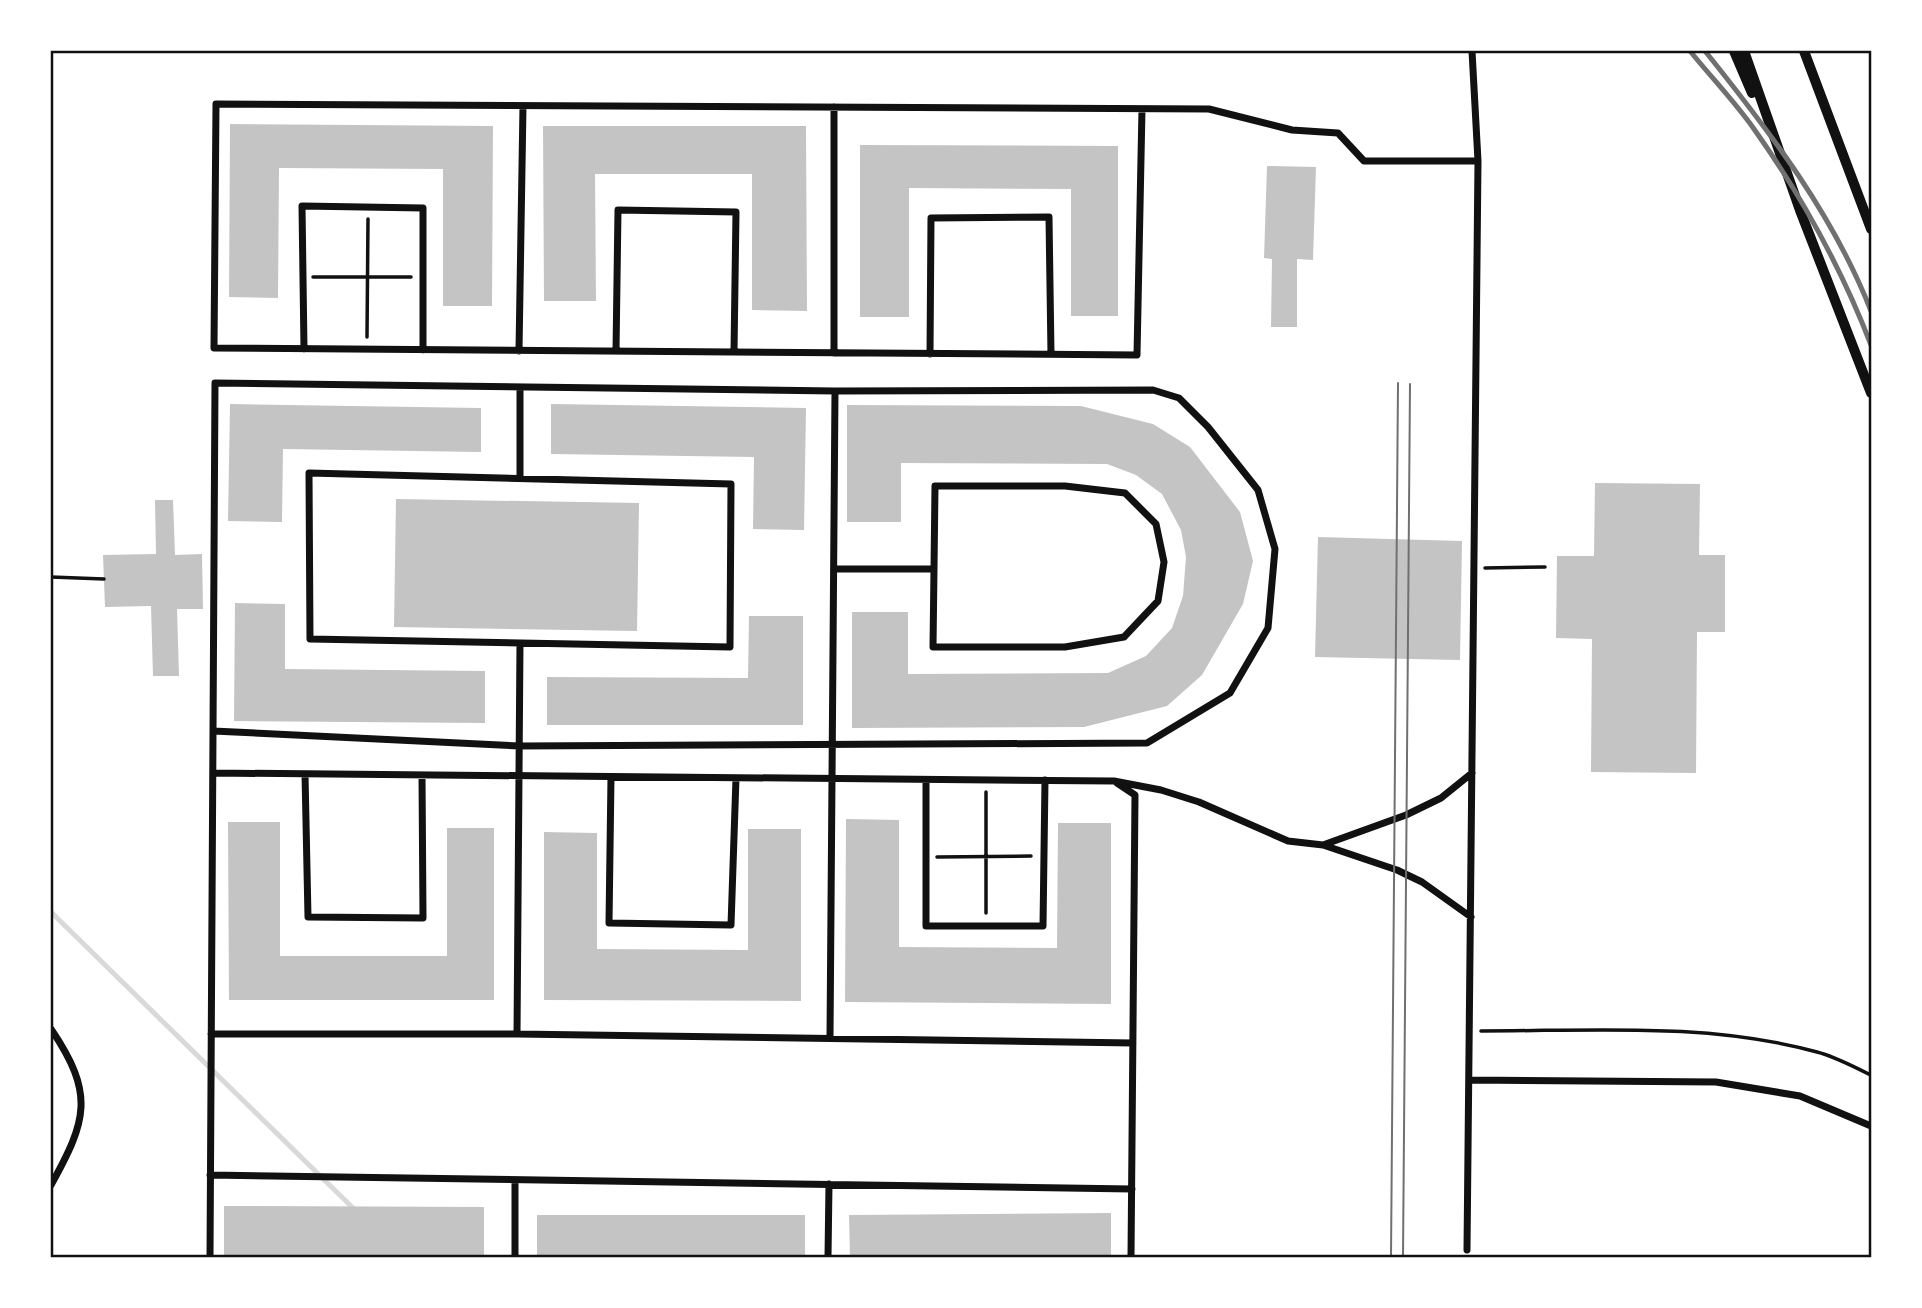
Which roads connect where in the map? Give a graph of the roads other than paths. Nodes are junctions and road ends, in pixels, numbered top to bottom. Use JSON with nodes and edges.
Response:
{"nodes":[{"id":1,"x":1472,"y":51,"type":"edge"},
{"id":2,"x":1734,"y":51,"type":"edge"},
{"id":3,"x":1744,"y":51,"type":"edge"},
{"id":4,"x":1804,"y":51,"type":"edge"},
{"id":5,"x":1810,"y":51,"type":"edge"},
{"id":6,"x":523,"y":106,"type":"junction"},
{"id":7,"x":834,"y":107,"type":"junction"},
{"id":8,"x":1142,"y":109,"type":"junction"},
{"id":9,"x":1478,"y":161,"type":"junction"},
{"id":10,"x":1857,"y":192,"type":"junction"},
{"id":11,"x":1801,"y":213,"type":"junction"},
{"id":12,"x":1871,"y":229,"type":"edge"},
{"id":13,"x":304,"y":349,"type":"junction"},
{"id":14,"x":423,"y":350,"type":"junction"},
{"id":15,"x":519,"y":351,"type":"junction"},
{"id":16,"x":616,"y":351,"type":"junction"},
{"id":17,"x":734,"y":352,"type":"junction"},
{"id":18,"x":834,"y":353,"type":"junction"},
{"id":19,"x":930,"y":354,"type":"junction"},
{"id":20,"x":1051,"y":355,"type":"junction"},
{"id":21,"x":520,"y":387,"type":"junction"},
{"id":22,"x":835,"y":390,"type":"junction"},
{"id":23,"x":1871,"y":393,"type":"edge"},
{"id":24,"x":520,"y":478,"type":"junction"},
{"id":25,"x":834,"y":569,"type":"junction"},
{"id":26,"x":934,"y":569,"type":"junction"},
{"id":27,"x":520,"y":643,"type":"junction"},
{"id":28,"x":213,"y":731,"type":"junction"},
{"id":29,"x":833,"y":742,"type":"junction"},
{"id":30,"x":519,"y":746,"type":"junction"},
{"id":31,"x":213,"y":773,"type":"junction"},
{"id":32,"x":1472,"y":773,"type":"junction"},
{"id":33,"x":305,"y":774,"type":"junction"},
{"id":34,"x":422,"y":775,"type":"junction"},
{"id":35,"x":519,"y":776,"type":"junction"},
{"id":36,"x":611,"y":777,"type":"junction"},
{"id":37,"x":736,"y":778,"type":"junction"},
{"id":38,"x":832,"y":779,"type":"junction"},
{"id":39,"x":926,"y":780,"type":"junction"},
{"id":40,"x":1045,"y":780,"type":"junction"},
{"id":41,"x":1114,"y":781,"type":"junction"},
{"id":42,"x":1322,"y":845,"type":"junction"},
{"id":43,"x":1471,"y":917,"type":"junction"},
{"id":44,"x":51,"y":1029,"type":"edge"},
{"id":45,"x":211,"y":1034,"type":"junction"},
{"id":46,"x":517,"y":1034,"type":"junction"},
{"id":47,"x":830,"y":1037,"type":"junction"},
{"id":48,"x":1133,"y":1044,"type":"junction"},
{"id":49,"x":1469,"y":1080,"type":"junction"},
{"id":50,"x":1871,"y":1126,"type":"edge"},
{"id":51,"x":211,"y":1175,"type":"junction"},
{"id":52,"x":515,"y":1180,"type":"junction"},
{"id":53,"x":51,"y":1185,"type":"edge"},
{"id":54,"x":829,"y":1185,"type":"junction"},
{"id":55,"x":1132,"y":1189,"type":"junction"},
{"id":56,"x":1467,"y":1250,"type":"dead end"},
{"id":57,"x":210,"y":1257,"type":"edge"},
{"id":58,"x":515,"y":1257,"type":"edge"},
{"id":59,"x":828,"y":1257,"type":"edge"},
{"id":60,"x":1131,"y":1257,"type":"edge"}],
"edges":[{"from":1,"to":9,"type":"street"},
{"from":2,"to":11,"type":"main road"},
{"from":3,"to":11,"type":"main road"},
{"from":4,"to":10,"type":"main road"},
{"from":5,"to":10,"type":"main road"},
{"from":6,"to":7,"type":"street"},
{"from":6,"to":13,"type":"street"},
{"from":6,"to":15,"type":"street"},
{"from":7,"to":8,"type":"street"},
{"from":7,"to":18,"type":"street"},
{"from":8,"to":9,"type":"street"},
{"from":8,"to":20,"type":"street"},
{"from":9,"to":32,"type":"street"},
{"from":10,"to":12,"type":"main road"},
{"from":11,"to":23,"type":"main road"},
{"from":13,"to":14,"type":"street"},
{"from":13,"to":14,"type":"street"},
{"from":14,"to":15,"type":"street"},
{"from":15,"to":16,"type":"street"},
{"from":16,"to":17,"type":"street"},
{"from":16,"to":17,"type":"street"},
{"from":17,"to":18,"type":"street"},
{"from":18,"to":19,"type":"street"},
{"from":19,"to":20,"type":"street"},
{"from":19,"to":20,"type":"street"},
{"from":21,"to":22,"type":"street"},
{"from":21,"to":24,"type":"street"},
{"from":21,"to":28,"type":"street"},
{"from":22,"to":25,"type":"street"},
{"from":22,"to":29,"type":"street"},
{"from":24,"to":27,"type":"street"},
{"from":24,"to":27,"type":"street"},
{"from":25,"to":26,"type":"street"},
{"from":25,"to":29,"type":"street"},
{"from":26,"to":26,"type":"street"},
{"from":27,"to":30,"type":"street"},
{"from":28,"to":30,"type":"street"},
{"from":28,"to":31,"type":"street"},
{"from":29,"to":30,"type":"street"},
{"from":29,"to":38,"type":"street"},
{"from":30,"to":35,"type":"street"},
{"from":31,"to":33,"type":"street"},
{"from":31,"to":45,"type":"street"},
{"from":32,"to":42,"type":"street"},
{"from":32,"to":43,"type":"street"},
{"from":33,"to":34,"type":"street"},
{"from":33,"to":34,"type":"street"},
{"from":34,"to":35,"type":"street"},
{"from":35,"to":36,"type":"street"},
{"from":35,"to":46,"type":"street"},
{"from":36,"to":37,"type":"street"},
{"from":36,"to":37,"type":"street"},
{"from":37,"to":38,"type":"street"},
{"from":38,"to":39,"type":"street"},
{"from":38,"to":47,"type":"street"},
{"from":39,"to":40,"type":"street"},
{"from":39,"to":40,"type":"street"},
{"from":40,"to":41,"type":"street"},
{"from":41,"to":42,"type":"street"},
{"from":41,"to":48,"type":"street"},
{"from":42,"to":43,"type":"street"},
{"from":43,"to":49,"type":"street"},
{"from":44,"to":53,"type":"street"},
{"from":45,"to":46,"type":"street"},
{"from":45,"to":51,"type":"street"},
{"from":46,"to":47,"type":"street"},
{"from":47,"to":48,"type":"street"},
{"from":48,"to":55,"type":"street"},
{"from":49,"to":50,"type":"street"},
{"from":49,"to":56,"type":"street"},
{"from":51,"to":52,"type":"street"},
{"from":51,"to":57,"type":"street"},
{"from":52,"to":54,"type":"street"},
{"from":52,"to":58,"type":"street"},
{"from":54,"to":55,"type":"street"},
{"from":54,"to":59,"type":"street"},
{"from":55,"to":60,"type":"street"}]}
